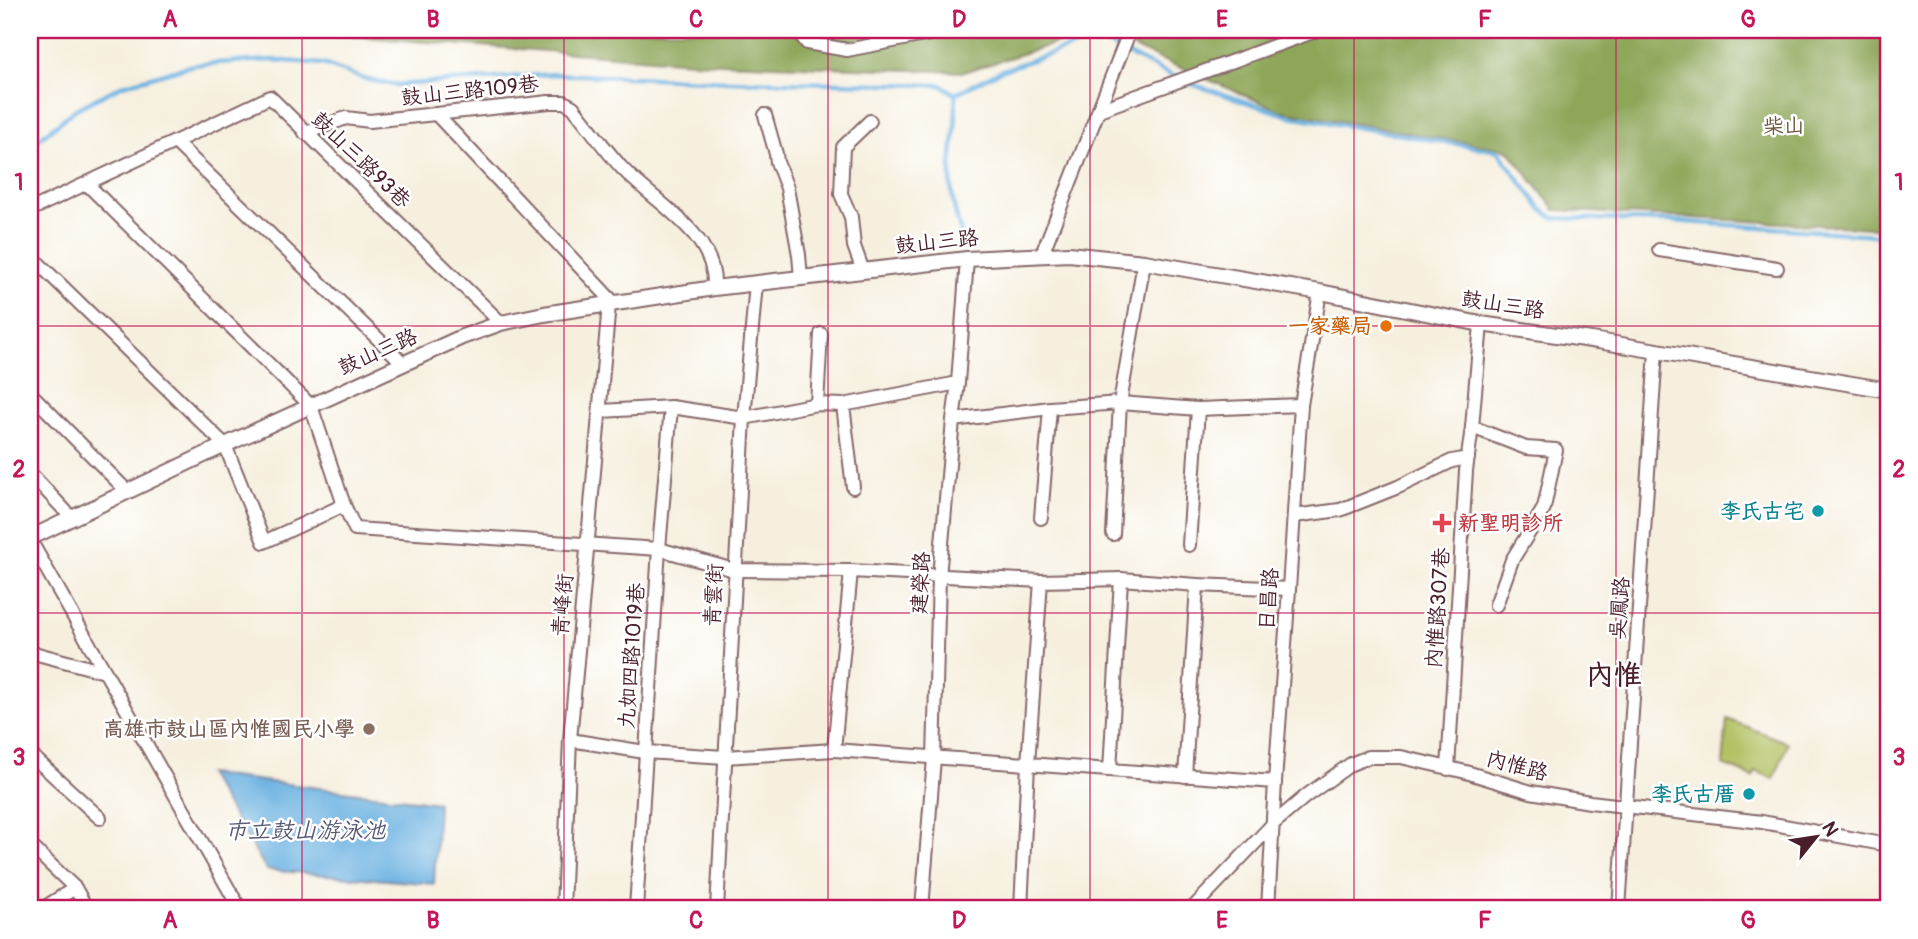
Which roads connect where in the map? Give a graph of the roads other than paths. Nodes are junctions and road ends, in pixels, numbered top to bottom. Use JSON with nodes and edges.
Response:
{"nodes":[{"id":1,"x":797,"y":30,"type":"edge"},
{"id":2,"x":950,"y":30,"type":"edge"},
{"id":3,"x":1130,"y":30,"type":"edge"},
{"id":4,"x":1318,"y":30,"type":"edge"},
{"id":5,"x":1099,"y":110,"type":"junction"},
{"id":6,"x":437,"y":115,"type":"junction"},
{"id":7,"x":765,"y":115,"type":"dead end"},
{"id":8,"x":870,"y":121,"type":"dead end"},
{"id":9,"x":305,"y":133,"type":"junction"},
{"id":10,"x":175,"y":142,"type":"junction"},
{"id":11,"x":87,"y":184,"type":"junction"},
{"id":12,"x":30,"y":210,"type":"edge"},
{"id":13,"x":1659,"y":250,"type":"dead end"},
{"id":14,"x":1042,"y":254,"type":"junction"},
{"id":15,"x":30,"y":255,"type":"edge"},
{"id":16,"x":967,"y":259,"type":"junction"},
{"id":17,"x":1144,"y":262,"type":"junction"},
{"id":18,"x":1777,"y":268,"type":"dead end"},
{"id":19,"x":863,"y":271,"type":"junction"},
{"id":20,"x":801,"y":278,"type":"junction"},
{"id":21,"x":756,"y":283,"type":"junction"},
{"id":22,"x":714,"y":288,"type":"junction"},
{"id":23,"x":1320,"y":292,"type":"junction"},
{"id":24,"x":612,"y":304,"type":"junction"},
{"id":25,"x":501,"y":323,"type":"junction"},
{"id":26,"x":1481,"y":324,"type":"junction"},
{"id":27,"x":821,"y":334,"type":"dead end"},
{"id":28,"x":1656,"y":351,"type":"junction"},
{"id":29,"x":404,"y":364,"type":"junction"},
{"id":30,"x":958,"y":383,"type":"junction"},
{"id":31,"x":1888,"y":390,"type":"edge"},
{"id":32,"x":30,"y":393,"type":"edge"},
{"id":33,"x":1120,"y":403,"type":"junction"},
{"id":34,"x":817,"y":404,"type":"junction"},
{"id":35,"x":311,"y":405,"type":"junction"},
{"id":36,"x":843,"y":405,"type":"junction"},
{"id":37,"x":1301,"y":405,"type":"junction"},
{"id":38,"x":671,"y":407,"type":"junction"},
{"id":39,"x":1049,"y":408,"type":"junction"},
{"id":40,"x":1198,"y":409,"type":"junction"},
{"id":41,"x":601,"y":411,"type":"junction"},
{"id":42,"x":744,"y":418,"type":"junction"},
{"id":43,"x":953,"y":420,"type":"junction"},
{"id":44,"x":1472,"y":427,"type":"junction"},
{"id":45,"x":225,"y":445,"type":"junction"},
{"id":46,"x":1468,"y":458,"type":"junction"},
{"id":47,"x":30,"y":473,"type":"edge"},
{"id":48,"x":853,"y":486,"type":"dead end"},
{"id":49,"x":127,"y":491,"type":"junction"},
{"id":50,"x":344,"y":505,"type":"junction"},
{"id":51,"x":1294,"y":516,"type":"junction"},
{"id":52,"x":71,"y":517,"type":"junction"},
{"id":53,"x":1041,"y":518,"type":"dead end"},
{"id":54,"x":1112,"y":534,"type":"dead end"},
{"id":55,"x":30,"y":539,"type":"edge"},
{"id":56,"x":587,"y":545,"type":"junction"},
{"id":57,"x":1189,"y":545,"type":"dead end"},
{"id":58,"x":659,"y":549,"type":"junction"},
{"id":59,"x":734,"y":569,"type":"junction"},
{"id":60,"x":851,"y":571,"type":"junction"},
{"id":61,"x":939,"y":577,"type":"junction"},
{"id":62,"x":1121,"y":579,"type":"junction"},
{"id":63,"x":1041,"y":581,"type":"junction"},
{"id":64,"x":1197,"y":585,"type":"junction"},
{"id":65,"x":1289,"y":589,"type":"junction"},
{"id":66,"x":1496,"y":604,"type":"dead end"},
{"id":67,"x":30,"y":653,"type":"edge"},
{"id":68,"x":105,"y":672,"type":"junction"},
{"id":69,"x":570,"y":740,"type":"junction"},
{"id":70,"x":834,"y":750,"type":"junction"},
{"id":71,"x":645,"y":752,"type":"junction"},
{"id":72,"x":30,"y":754,"type":"edge"},
{"id":73,"x":725,"y":757,"type":"junction"},
{"id":74,"x":934,"y":758,"type":"junction"},
{"id":75,"x":1028,"y":764,"type":"junction"},
{"id":76,"x":1448,"y":769,"type":"junction"},
{"id":77,"x":1110,"y":770,"type":"junction"},
{"id":78,"x":1185,"y":776,"type":"junction"},
{"id":79,"x":1275,"y":782,"type":"junction"},
{"id":80,"x":1626,"y":806,"type":"junction"},
{"id":81,"x":100,"y":818,"type":"dead end"},
{"id":82,"x":1273,"y":824,"type":"junction"},
{"id":83,"x":30,"y":845,"type":"edge"},
{"id":84,"x":1888,"y":845,"type":"edge"},
{"id":85,"x":75,"y":888,"type":"junction"},
{"id":86,"x":41,"y":909,"type":"edge"},
{"id":87,"x":86,"y":909,"type":"edge"},
{"id":88,"x":239,"y":909,"type":"edge"},
{"id":89,"x":280,"y":909,"type":"edge"},
{"id":90,"x":563,"y":909,"type":"edge"},
{"id":91,"x":636,"y":909,"type":"edge"},
{"id":92,"x":717,"y":909,"type":"edge"},
{"id":93,"x":922,"y":909,"type":"edge"},
{"id":94,"x":1021,"y":909,"type":"edge"},
{"id":95,"x":1192,"y":909,"type":"edge"},
{"id":96,"x":1268,"y":909,"type":"edge"},
{"id":97,"x":1619,"y":909,"type":"edge"}],
"edges":[{"from":1,"to":2,"type":"street"},
{"from":3,"to":5,"type":"street"},
{"from":4,"to":5,"type":"street"},
{"from":5,"to":14,"type":"street"},
{"from":6,"to":9,"type":"street","name":"鼓山三路109巷"},
{"from":6,"to":22,"type":"street","name":"鼓山三路109巷"},
{"from":6,"to":24,"type":"street"},
{"from":7,"to":20,"type":"street"},
{"from":8,"to":19,"type":"street"},
{"from":9,"to":10,"type":"street","name":"鼓山三路93巷"},
{"from":9,"to":25,"type":"street","name":"鼓山三路93巷"},
{"from":10,"to":11,"type":"street"},
{"from":10,"to":29,"type":"street"},
{"from":11,"to":12,"type":"street"},
{"from":11,"to":35,"type":"street"},
{"from":13,"to":18,"type":"street"},
{"from":14,"to":16,"type":"street","name":"鼓山三路"},
{"from":14,"to":17,"type":"street","name":"鼓山三路"},
{"from":15,"to":45,"type":"street"},
{"from":16,"to":19,"type":"street","name":"鼓山三路"},
{"from":16,"to":30,"type":"street","name":"建榮路"},
{"from":17,"to":23,"type":"street","name":"鼓山三路"},
{"from":17,"to":33,"type":"street"},
{"from":19,"to":20,"type":"street","name":"鼓山三路"},
{"from":20,"to":21,"type":"street","name":"鼓山三路"},
{"from":21,"to":22,"type":"street","name":"鼓山三路"},
{"from":21,"to":42,"type":"street","name":"青雲街"},
{"from":22,"to":24,"type":"street","name":"鼓山三路"},
{"from":23,"to":26,"type":"street","name":"鼓山三路"},
{"from":23,"to":37,"type":"street","name":"日昌路"},
{"from":24,"to":25,"type":"street","name":"鼓山三路"},
{"from":24,"to":41,"type":"street","name":"青峰街"},
{"from":25,"to":29,"type":"street","name":"鼓山三路"},
{"from":26,"to":28,"type":"street","name":"鼓山三路"},
{"from":26,"to":44,"type":"street","name":"內惟路307巷"},
{"from":27,"to":34,"type":"street"},
{"from":28,"to":31,"type":"street","name":"鼓山三路"},
{"from":28,"to":80,"type":"street","name":"吳鳳路"},
{"from":29,"to":35,"type":"street","name":"鼓山三路"},
{"from":30,"to":36,"type":"street"},
{"from":30,"to":43,"type":"street","name":"建榮路"},
{"from":32,"to":49,"type":"street"},
{"from":33,"to":39,"type":"street"},
{"from":33,"to":40,"type":"street"},
{"from":33,"to":54,"type":"street"},
{"from":34,"to":36,"type":"street"},
{"from":34,"to":42,"type":"street"},
{"from":35,"to":45,"type":"street","name":"鼓山三路"},
{"from":35,"to":50,"type":"street"},
{"from":36,"to":48,"type":"street"},
{"from":37,"to":40,"type":"street"},
{"from":37,"to":51,"type":"street","name":"日昌路"},
{"from":38,"to":41,"type":"street"},
{"from":38,"to":42,"type":"street"},
{"from":38,"to":58,"type":"street","name":"九如四路1019巷"},
{"from":39,"to":43,"type":"street"},
{"from":39,"to":53,"type":"street"},
{"from":40,"to":57,"type":"street"},
{"from":41,"to":56,"type":"street","name":"青峰街"},
{"from":42,"to":59,"type":"street","name":"青雲街"},
{"from":43,"to":61,"type":"street","name":"建榮路"},
{"from":44,"to":46,"type":"street","name":"內惟路307巷"},
{"from":44,"to":66,"type":"street"},
{"from":45,"to":49,"type":"street","name":"鼓山三路"},
{"from":45,"to":50,"type":"street"},
{"from":46,"to":51,"type":"street"},
{"from":46,"to":76,"type":"street","name":"內惟路307巷"},
{"from":47,"to":52,"type":"street"},
{"from":49,"to":52,"type":"street","name":"鼓山三路"},
{"from":50,"to":56,"type":"street"},
{"from":51,"to":65,"type":"street","name":"日昌路"},
{"from":52,"to":55,"type":"street","name":"鼓山三路"},
{"from":55,"to":68,"type":"street"},
{"from":56,"to":58,"type":"street"},
{"from":56,"to":69,"type":"street","name":"青峰街"},
{"from":58,"to":59,"type":"street"},
{"from":58,"to":71,"type":"street","name":"九如四路1019巷"},
{"from":59,"to":60,"type":"street"},
{"from":59,"to":73,"type":"street","name":"青雲街"},
{"from":60,"to":61,"type":"street"},
{"from":60,"to":70,"type":"street"},
{"from":61,"to":63,"type":"street"},
{"from":61,"to":74,"type":"street","name":"建榮路"},
{"from":62,"to":63,"type":"street"},
{"from":62,"to":64,"type":"street"},
{"from":62,"to":77,"type":"street"},
{"from":63,"to":75,"type":"street"},
{"from":64,"to":65,"type":"street"},
{"from":64,"to":78,"type":"street"},
{"from":65,"to":79,"type":"street","name":"日昌路"},
{"from":67,"to":68,"type":"street"},
{"from":68,"to":88,"type":"street"},
{"from":69,"to":71,"type":"street"},
{"from":69,"to":90,"type":"street","name":"青峰街"},
{"from":70,"to":73,"type":"street"},
{"from":70,"to":74,"type":"street"},
{"from":71,"to":73,"type":"street"},
{"from":71,"to":91,"type":"street","name":"九如四路1019巷"},
{"from":72,"to":81,"type":"street"},
{"from":73,"to":92,"type":"street","name":"青雲街"},
{"from":74,"to":75,"type":"street"},
{"from":74,"to":93,"type":"street","name":"建榮路"},
{"from":75,"to":77,"type":"street"},
{"from":75,"to":94,"type":"street"},
{"from":76,"to":80,"type":"street","name":"內惟路"},
{"from":76,"to":82,"type":"street","name":"內惟路"},
{"from":77,"to":78,"type":"street"},
{"from":78,"to":79,"type":"street"},
{"from":79,"to":82,"type":"street","name":"日昌路"},
{"from":80,"to":84,"type":"street","name":"內惟路"},
{"from":80,"to":97,"type":"street","name":"吳鳳路"},
{"from":82,"to":95,"type":"street","name":"內惟路"},
{"from":82,"to":96,"type":"street","name":"日昌路"},
{"from":83,"to":85,"type":"street"},
{"from":85,"to":86,"type":"street"},
{"from":85,"to":87,"type":"street"},
{"from":88,"to":89,"type":"street"}]}
